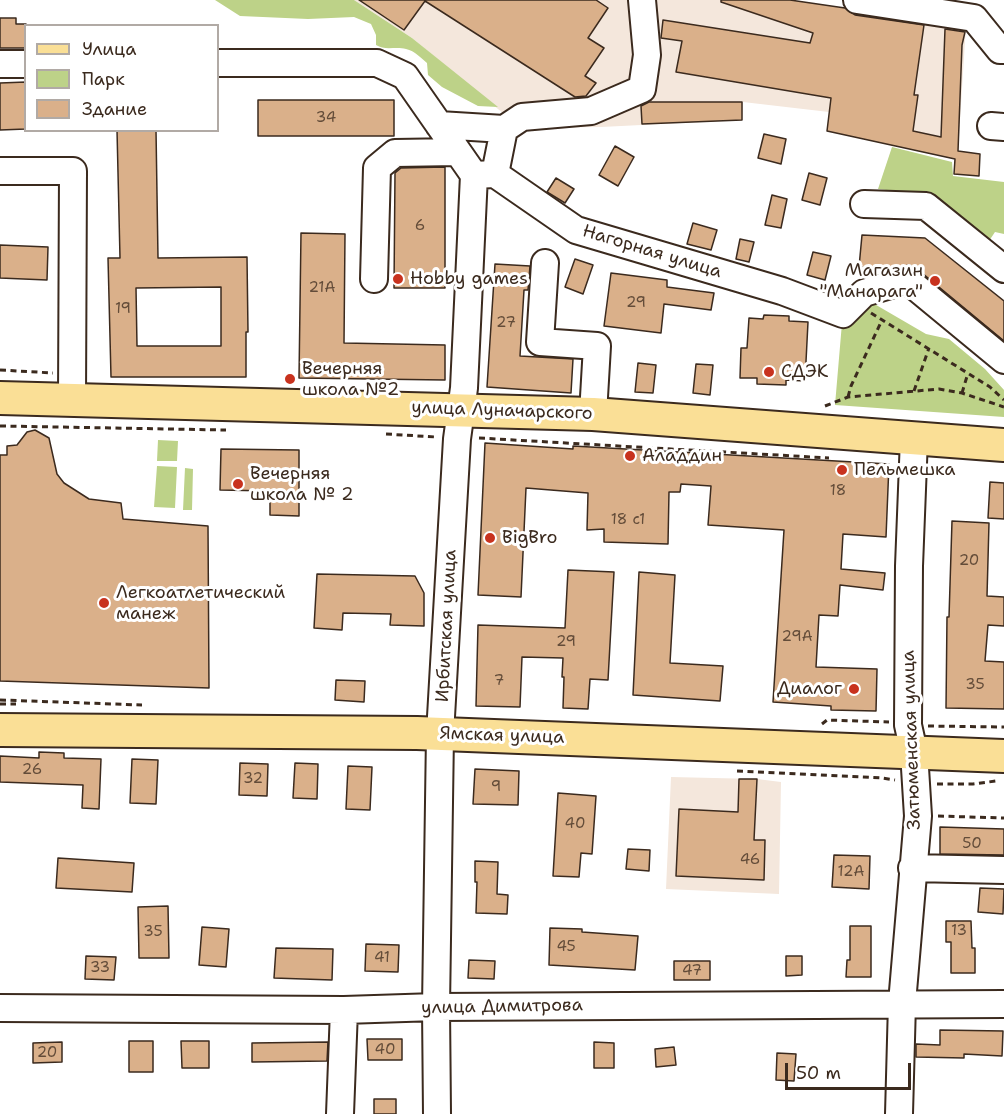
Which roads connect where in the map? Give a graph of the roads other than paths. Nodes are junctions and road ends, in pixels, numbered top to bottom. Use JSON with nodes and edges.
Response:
{"nodes":[{"id":1,"x":642,"y":0,"type":"edge"},
{"id":2,"x":857,"y":0,"type":"edge"},
{"id":3,"x":1003,"y":47,"type":"edge"},
{"id":4,"x":219,"y":63,"type":"edge"},
{"id":5,"x":0,"y":64,"type":"edge"},
{"id":6,"x":24,"y":64,"type":"edge"},
{"id":7,"x":439,"y":125,"type":"junction"},
{"id":8,"x":504,"y":129,"type":"junction"},
{"id":9,"x":458,"y":152,"type":"junction"},
{"id":10,"x":0,"y":171,"type":"edge"},
{"id":11,"x":484,"y":175,"type":"junction"},
{"id":12,"x":864,"y":204,"type":"dead end"},
{"id":13,"x":545,"y":263,"type":"dead end"},
{"id":14,"x":1004,"y":269,"type":"edge"},
{"id":15,"x":374,"y":279,"type":"dead end"},
{"id":16,"x":1004,"y":360,"type":"edge"},
{"id":17,"x":72,"y":387,"type":"junction"},
{"id":18,"x":0,"y":398,"type":"edge"},
{"id":19,"x":593,"y":414,"type":"junction"},
{"id":20,"x":467,"y":424,"type":"junction"},
{"id":21,"x":914,"y":438,"type":"junction"},
{"id":22,"x":1004,"y":445,"type":"edge"},
{"id":23,"x":0,"y":730,"type":"edge"},
{"id":24,"x":440,"y":734,"type":"junction"},
{"id":25,"x":914,"y":752,"type":"junction"},
{"id":26,"x":1003,"y":768,"type":"edge"},
{"id":27,"x":912,"y":868,"type":"junction"},
{"id":28,"x":1004,"y":870,"type":"edge"},
{"id":29,"x":902,"y":1003,"type":"junction"},
{"id":30,"x":1004,"y":1004,"type":"edge"},
{"id":31,"x":436,"y":1007,"type":"junction"},
{"id":32,"x":0,"y":1008,"type":"edge"},
{"id":33,"x":344,"y":1010,"type":"junction"},
{"id":34,"x":340,"y":1114,"type":"edge"},
{"id":35,"x":437,"y":1114,"type":"edge"},
{"id":36,"x":899,"y":1114,"type":"edge"}],
"edges":[{"from":1,"to":8,"type":"street"},
{"from":2,"to":3,"type":"street"},
{"from":4,"to":7,"type":"street","name":"Нагорная улица"},
{"from":5,"to":6,"type":"street"},
{"from":7,"to":8,"type":"street"},
{"from":7,"to":9,"type":"street","name":"Нагорная улица"},
{"from":8,"to":11,"type":"street","name":"Ирбитская улица"},
{"from":9,"to":11,"type":"street","name":"Нагорная улица"},
{"from":9,"to":15,"type":"street"},
{"from":10,"to":17,"type":"street"},
{"from":11,"to":16,"type":"street","name":"Нагорная улица"},
{"from":11,"to":20,"type":"street","name":"Ирбитская улица"},
{"from":12,"to":14,"type":"street"},
{"from":13,"to":19,"type":"street"},
{"from":17,"to":18,"type":"main road","name":"улица Луначарского"},
{"from":17,"to":20,"type":"main road","name":"улица Луначарского"},
{"from":19,"to":20,"type":"main road","name":"улица Луначарского"},
{"from":19,"to":21,"type":"main road","name":"улица Луначарского"},
{"from":20,"to":24,"type":"street","name":"Ирбитская улица"},
{"from":21,"to":22,"type":"main road","name":"улица Луначарского"},
{"from":21,"to":25,"type":"street","name":"Затюменская улица"},
{"from":23,"to":24,"type":"main road","name":"Ямская улица"},
{"from":24,"to":25,"type":"main road","name":"Ямская улица"},
{"from":24,"to":31,"type":"street","name":"Ирбитская улица"},
{"from":25,"to":26,"type":"main road","name":"Ямская улица"},
{"from":25,"to":27,"type":"street","name":"Затюменская улица"},
{"from":27,"to":28,"type":"street"},
{"from":27,"to":29,"type":"street","name":"Затюменская улица"},
{"from":29,"to":30,"type":"street","name":"улица Димитрова"},
{"from":29,"to":31,"type":"street","name":"улица Димитрова"},
{"from":29,"to":36,"type":"street","name":"Затюменская улица"},
{"from":31,"to":33,"type":"street","name":"улица Димитрова"},
{"from":31,"to":35,"type":"street","name":"Ирбитская улица"},
{"from":32,"to":33,"type":"street","name":"улица Димитрова"},
{"from":33,"to":34,"type":"street"}]}
